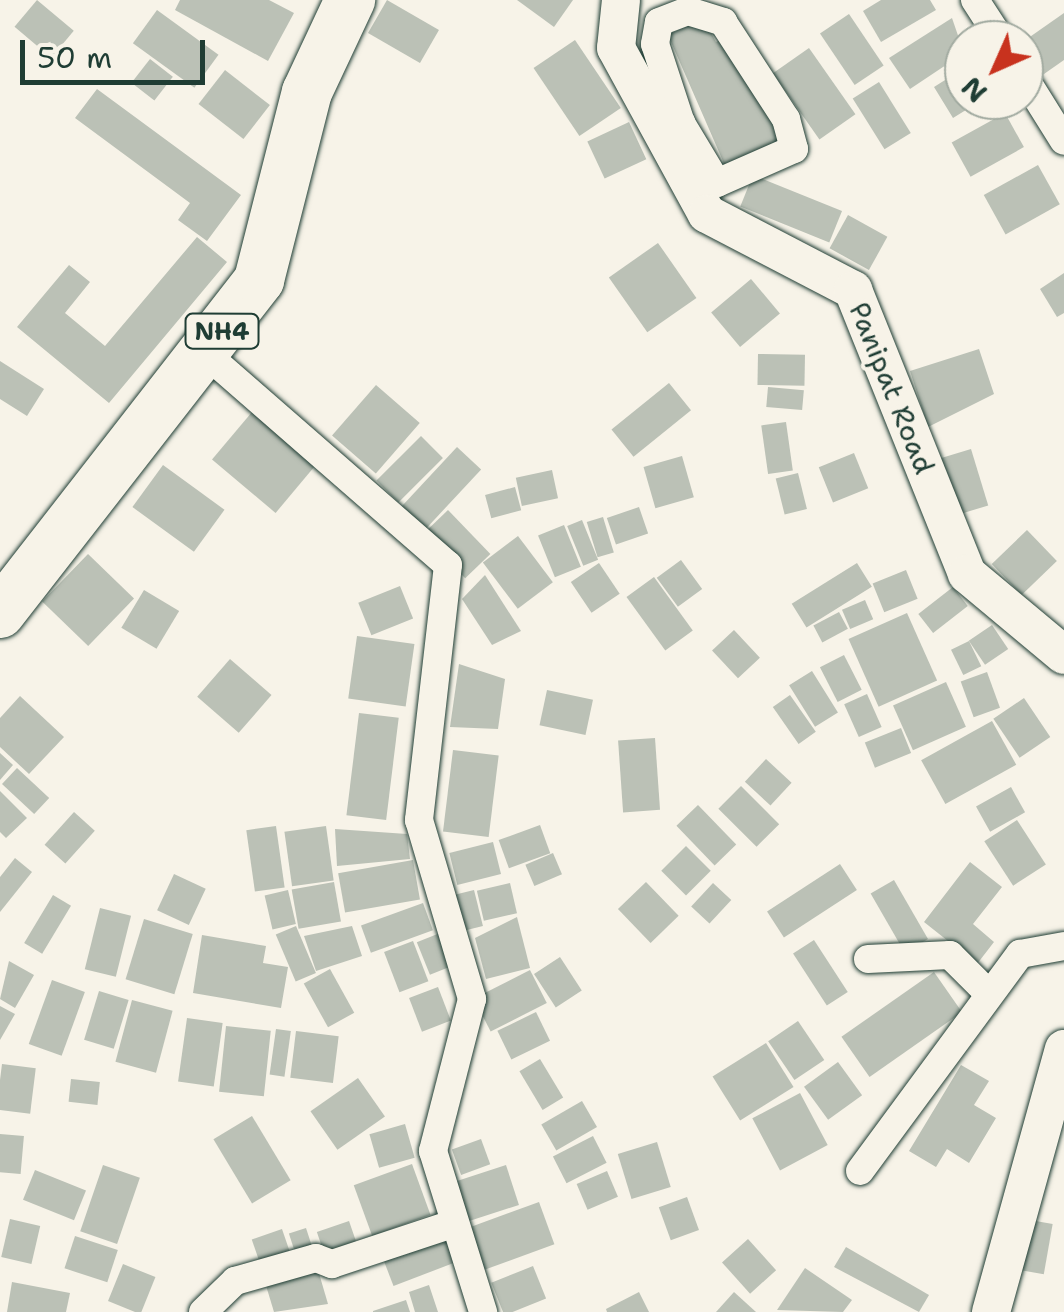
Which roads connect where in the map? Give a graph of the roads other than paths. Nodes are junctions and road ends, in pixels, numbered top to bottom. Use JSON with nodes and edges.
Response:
{"nodes":[{"id":1,"x":350,"y":0,"type":"edge"},
{"id":2,"x":620,"y":0,"type":"edge"},
{"id":3,"x":1044,"y":108,"type":"edge"},
{"id":4,"x":671,"y":127,"type":"junction"},
{"id":5,"x":1064,"y":140,"type":"edge"},
{"id":6,"x":206,"y":354,"type":"junction"},
{"id":7,"x":0,"y":612,"type":"edge"},
{"id":8,"x":1064,"y":655,"type":"edge"},
{"id":9,"x":1064,"y":946,"type":"edge"},
{"id":10,"x":868,"y":959,"type":"dead end"},
{"id":11,"x":988,"y":992,"type":"junction"},
{"id":12,"x":1064,"y":1049,"type":"edge"},
{"id":13,"x":860,"y":1171,"type":"dead end"},
{"id":14,"x":449,"y":1225,"type":"junction"},
{"id":15,"x":203,"y":1312,"type":"edge"},
{"id":16,"x":483,"y":1312,"type":"edge"},
{"id":17,"x":991,"y":1312,"type":"edge"}],
"edges":[{"from":1,"to":6,"type":"highway","number":"NH4"},
{"from":2,"to":4,"type":"street","name":"Panipat Road"},
{"from":3,"to":5,"type":"street"},
{"from":4,"to":4,"type":"street"},
{"from":4,"to":8,"type":"street","name":"Panipat Road"},
{"from":6,"to":7,"type":"highway","number":"NH4"},
{"from":6,"to":14,"type":"street"},
{"from":9,"to":11,"type":"street"},
{"from":10,"to":11,"type":"street"},
{"from":11,"to":13,"type":"street"},
{"from":12,"to":17,"type":"street"},
{"from":14,"to":15,"type":"street"},
{"from":14,"to":16,"type":"street"}]}
